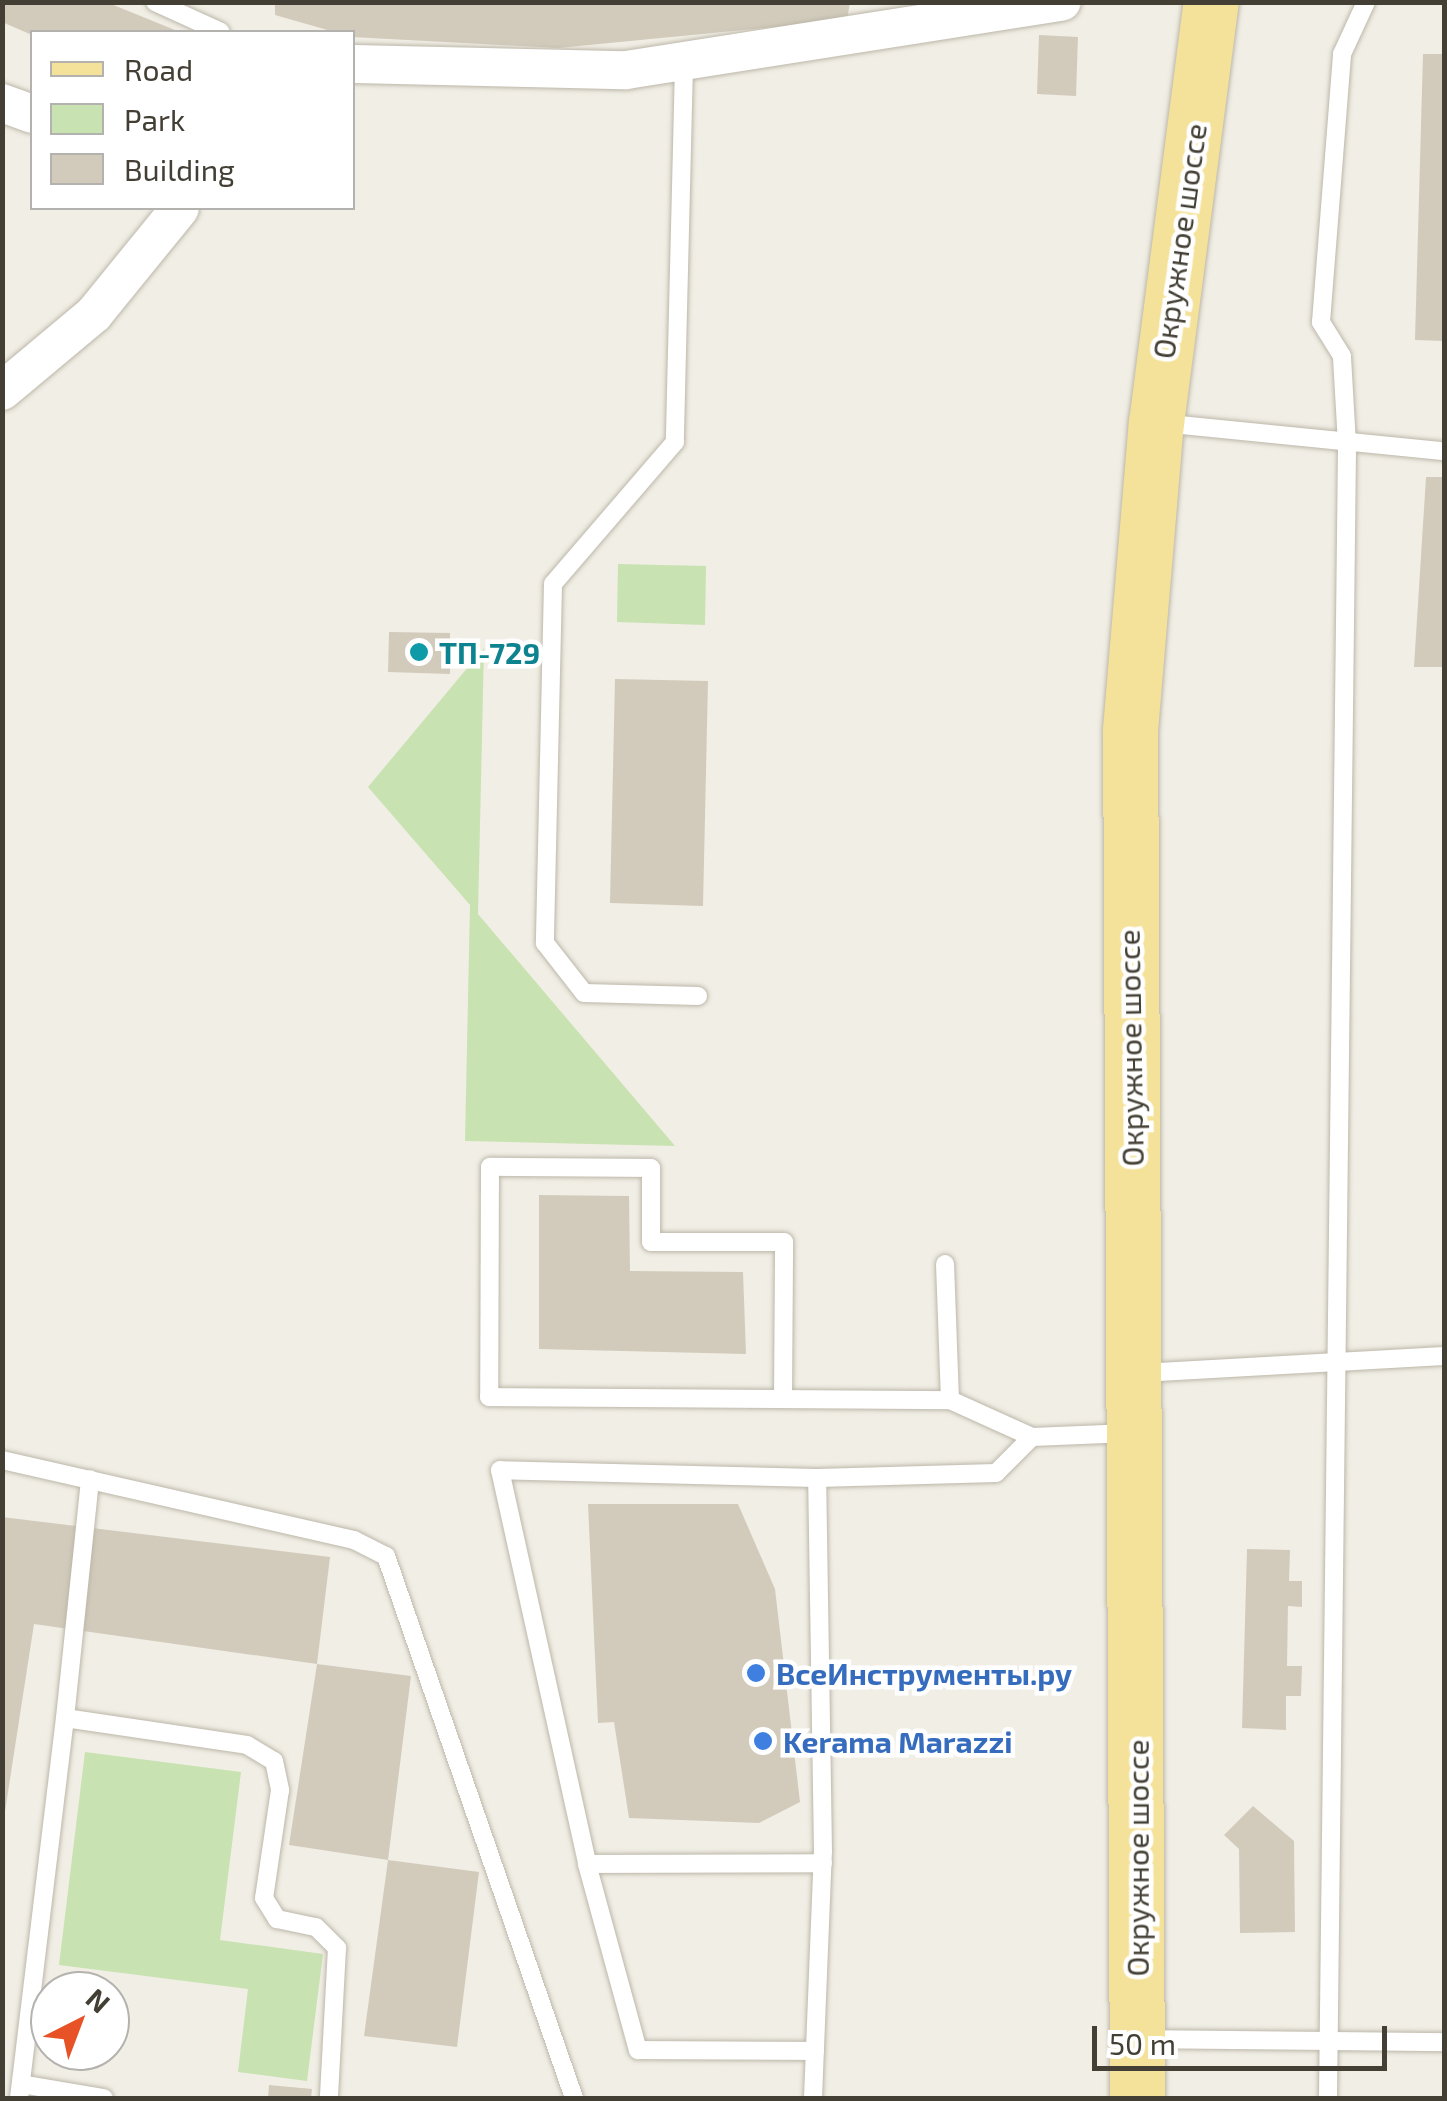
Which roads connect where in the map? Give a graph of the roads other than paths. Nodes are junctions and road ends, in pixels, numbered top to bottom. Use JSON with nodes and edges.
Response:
{"nodes":[{"id":1,"x":155,"y":2,"type":"edge"},
{"id":2,"x":1062,"y":2,"type":"edge"},
{"id":3,"x":1211,"y":2,"type":"edge"},
{"id":4,"x":1366,"y":2,"type":"edge"},
{"id":5,"x":217,"y":30,"type":"edge"},
{"id":6,"x":355,"y":64,"type":"edge"},
{"id":7,"x":684,"y":65,"type":"junction"},
{"id":8,"x":2,"y":103,"type":"edge"},
{"id":9,"x":30,"y":113,"type":"edge"},
{"id":10,"x":178,"y":210,"type":"edge"},
{"id":11,"x":2,"y":392,"type":"edge"},
{"id":12,"x":1156,"y":422,"type":"junction"},
{"id":13,"x":1347,"y":444,"type":"junction"},
{"id":14,"x":1444,"y":452,"type":"edge"},
{"id":15,"x":698,"y":996,"type":"dead end"},
{"id":16,"x":945,"y":1264,"type":"dead end"},
{"id":17,"x":1444,"y":1356,"type":"edge"},
{"id":18,"x":1331,"y":1359,"type":"junction"},
{"id":19,"x":1136,"y":1374,"type":"junction"},
{"id":20,"x":783,"y":1398,"type":"junction"},
{"id":21,"x":950,"y":1400,"type":"junction"},
{"id":22,"x":1133,"y":1433,"type":"junction"},
{"id":23,"x":1032,"y":1437,"type":"junction"},
{"id":24,"x":2,"y":1460,"type":"edge"},
{"id":25,"x":817,"y":1478,"type":"junction"},
{"id":26,"x":90,"y":1479,"type":"junction"},
{"id":27,"x":66,"y":1718,"type":"junction"},
{"id":28,"x":823,"y":1863,"type":"junction"},
{"id":29,"x":588,"y":1864,"type":"junction"},
{"id":30,"x":1136,"y":2039,"type":"junction"},
{"id":31,"x":1444,"y":2042,"type":"edge"},
{"id":32,"x":1328,"y":2044,"type":"junction"},
{"id":33,"x":814,"y":2051,"type":"junction"},
{"id":34,"x":20,"y":2091,"type":"edge"},
{"id":35,"x":104,"y":2098,"type":"edge"},
{"id":36,"x":329,"y":2098,"type":"edge"},
{"id":37,"x":574,"y":2098,"type":"edge"},
{"id":38,"x":813,"y":2098,"type":"edge"},
{"id":39,"x":1137,"y":2098,"type":"edge"},
{"id":40,"x":1328,"y":2098,"type":"edge"}],
"edges":[{"from":1,"to":5,"type":"lane"},
{"from":2,"to":7,"type":"street"},
{"from":3,"to":12,"type":"main road","name":"Окружное шоссе"},
{"from":4,"to":13,"type":"lane"},
{"from":6,"to":7,"type":"street"},
{"from":7,"to":15,"type":"lane"},
{"from":8,"to":9,"type":"street"},
{"from":10,"to":11,"type":"street"},
{"from":12,"to":13,"type":"lane"},
{"from":12,"to":19,"type":"main road","name":"Окружное шоссе"},
{"from":13,"to":14,"type":"lane"},
{"from":13,"to":18,"type":"lane"},
{"from":16,"to":21,"type":"lane"},
{"from":17,"to":18,"type":"lane"},
{"from":18,"to":19,"type":"lane"},
{"from":18,"to":32,"type":"lane"},
{"from":19,"to":22,"type":"main road","name":"Окружное шоссе"},
{"from":20,"to":20,"type":"lane"},
{"from":20,"to":21,"type":"lane"},
{"from":21,"to":23,"type":"lane"},
{"from":22,"to":23,"type":"lane"},
{"from":22,"to":30,"type":"main road","name":"Окружное шоссе"},
{"from":23,"to":25,"type":"lane"},
{"from":24,"to":26,"type":"lane"},
{"from":25,"to":28,"type":"lane"},
{"from":25,"to":29,"type":"lane"},
{"from":26,"to":27,"type":"lane"},
{"from":26,"to":37,"type":"lane"},
{"from":27,"to":34,"type":"lane"},
{"from":27,"to":36,"type":"lane"},
{"from":28,"to":29,"type":"lane"},
{"from":28,"to":33,"type":"lane"},
{"from":29,"to":33,"type":"lane"},
{"from":30,"to":32,"type":"lane"},
{"from":30,"to":39,"type":"main road","name":"Окружное шоссе"},
{"from":31,"to":32,"type":"lane"},
{"from":32,"to":40,"type":"lane"},
{"from":33,"to":38,"type":"lane"},
{"from":34,"to":35,"type":"lane"}]}
